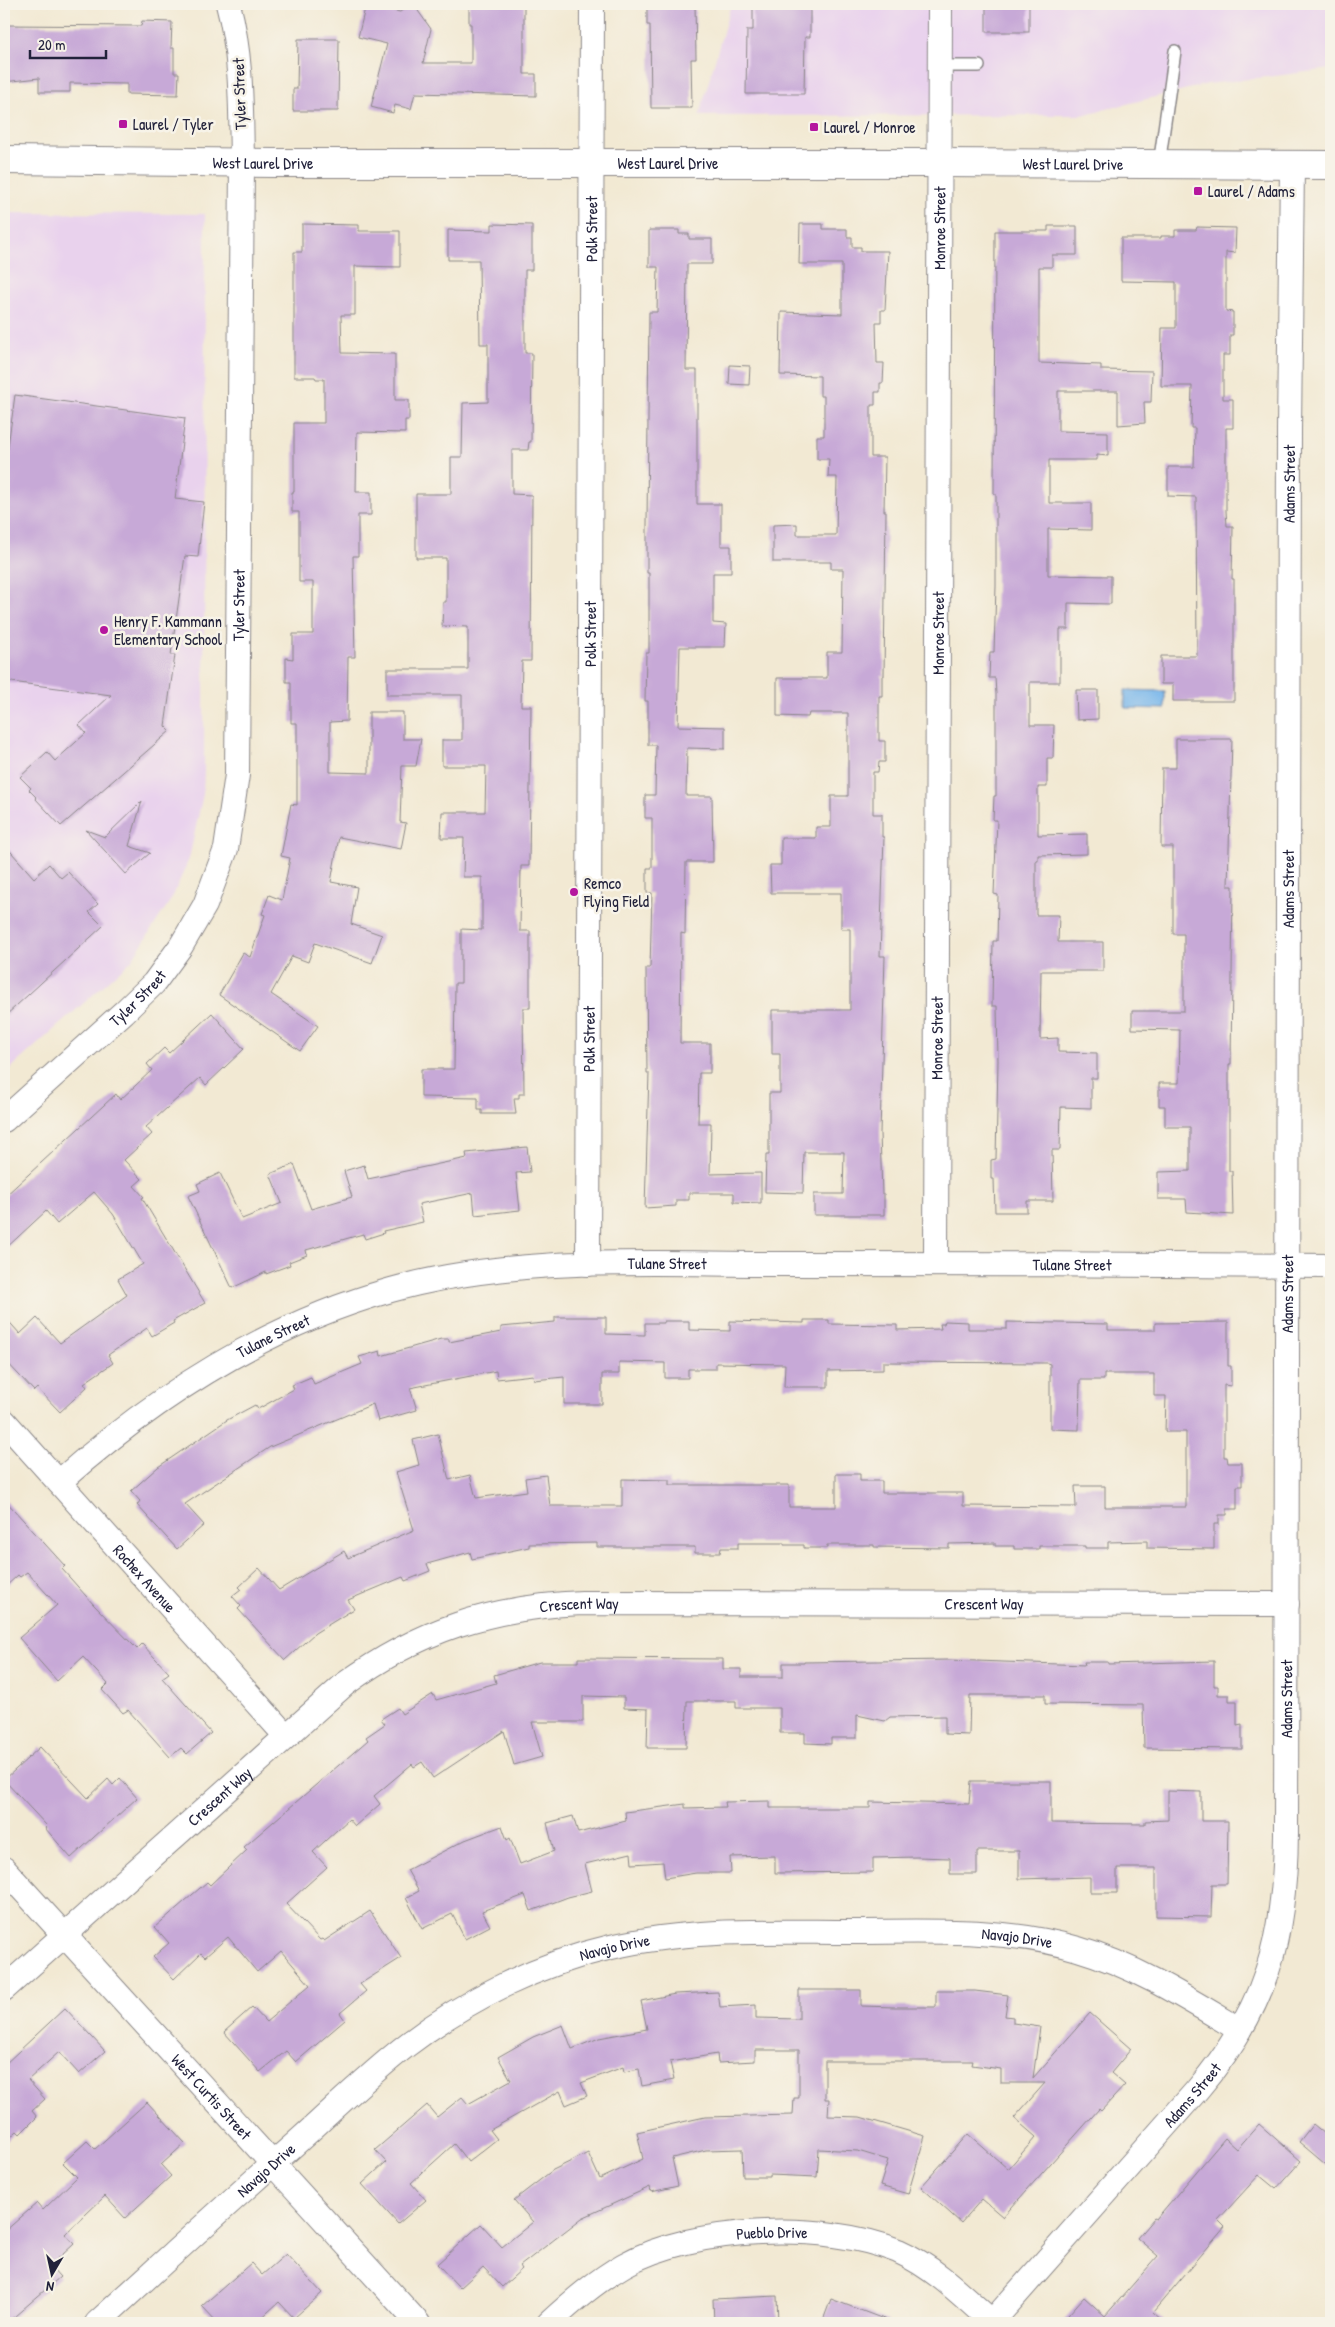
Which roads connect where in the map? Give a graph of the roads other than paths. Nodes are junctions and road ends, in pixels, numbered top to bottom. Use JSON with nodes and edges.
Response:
{"nodes":[{"id":1,"x":228,"y":4,"type":"edge"},
{"id":2,"x":592,"y":4,"type":"edge"},
{"id":3,"x":940,"y":4,"type":"edge"},
{"id":4,"x":1175,"y":51,"type":"dead end"},
{"id":5,"x":941,"y":66,"type":"junction"},
{"id":6,"x":979,"y":66,"type":"dead end"},
{"id":7,"x":4,"y":160,"type":"edge"},
{"id":8,"x":242,"y":163,"type":"junction"},
{"id":9,"x":592,"y":163,"type":"junction"},
{"id":10,"x":939,"y":163,"type":"junction"},
{"id":11,"x":1159,"y":165,"type":"junction"},
{"id":12,"x":1331,"y":165,"type":"edge"},
{"id":13,"x":1292,"y":166,"type":"junction"},
{"id":14,"x":4,"y":1120,"type":"edge"},
{"id":15,"x":936,"y":1263,"type":"junction"},
{"id":16,"x":588,"y":1264,"type":"junction"},
{"id":17,"x":1286,"y":1266,"type":"junction"},
{"id":18,"x":1331,"y":1266,"type":"edge"},
{"id":19,"x":4,"y":1422,"type":"edge"},
{"id":20,"x":59,"y":1482,"type":"junction"},
{"id":21,"x":1287,"y":1604,"type":"junction"},
{"id":22,"x":286,"y":1736,"type":"junction"},
{"id":23,"x":4,"y":1868,"type":"edge"},
{"id":24,"x":63,"y":1934,"type":"junction"},
{"id":25,"x":4,"y":1989,"type":"edge"},
{"id":26,"x":1240,"y":2030,"type":"junction"},
{"id":27,"x":272,"y":2164,"type":"junction"},
{"id":28,"x":992,"y":2322,"type":"edge"},
{"id":29,"x":97,"y":2323,"type":"edge"},
{"id":30,"x":418,"y":2323,"type":"edge"},
{"id":31,"x":549,"y":2323,"type":"edge"}],
"edges":[{"from":1,"to":8,"type":"street","name":"Tyler Street"},
{"from":2,"to":9,"type":"street","name":"Polk Street"},
{"from":3,"to":5,"type":"street","name":"Monroe Street"},
{"from":4,"to":11,"type":"lane"},
{"from":5,"to":6,"type":"lane"},
{"from":5,"to":10,"type":"street","name":"Monroe Street"},
{"from":7,"to":8,"type":"main road","name":"West Laurel Drive"},
{"from":8,"to":9,"type":"main road","name":"West Laurel Drive"},
{"from":8,"to":14,"type":"street","name":"Tyler Street"},
{"from":9,"to":10,"type":"main road","name":"West Laurel Drive"},
{"from":9,"to":16,"type":"street","name":"Polk Street"},
{"from":10,"to":11,"type":"main road","name":"West Laurel Drive"},
{"from":10,"to":15,"type":"street","name":"Monroe Street"},
{"from":11,"to":13,"type":"main road","name":"West Laurel Drive"},
{"from":12,"to":13,"type":"main road","name":"West Laurel Drive"},
{"from":13,"to":17,"type":"street","name":"Adams Street"},
{"from":15,"to":16,"type":"street","name":"Tulane Street"},
{"from":15,"to":17,"type":"street","name":"Tulane Street"},
{"from":16,"to":20,"type":"street","name":"Tulane Street"},
{"from":17,"to":18,"type":"street","name":"Tulane Street"},
{"from":17,"to":21,"type":"street","name":"Adams Street"},
{"from":19,"to":20,"type":"street","name":"Rochex Avenue"},
{"from":20,"to":22,"type":"street","name":"Rochex Avenue"},
{"from":21,"to":22,"type":"street","name":"Crescent Way"},
{"from":21,"to":26,"type":"street","name":"Adams Street"},
{"from":22,"to":24,"type":"street","name":"Crescent Way"},
{"from":23,"to":24,"type":"street","name":"West Curtis Street"},
{"from":24,"to":25,"type":"street","name":"Crescent Way"},
{"from":24,"to":27,"type":"street","name":"West Curtis Street"},
{"from":26,"to":27,"type":"street","name":"Navajo Drive"},
{"from":26,"to":28,"type":"street","name":"Adams Street"},
{"from":27,"to":29,"type":"street","name":"Navajo Drive"},
{"from":27,"to":30,"type":"street","name":"West Curtis Street"},
{"from":28,"to":31,"type":"street","name":"Pueblo Drive"}]}
